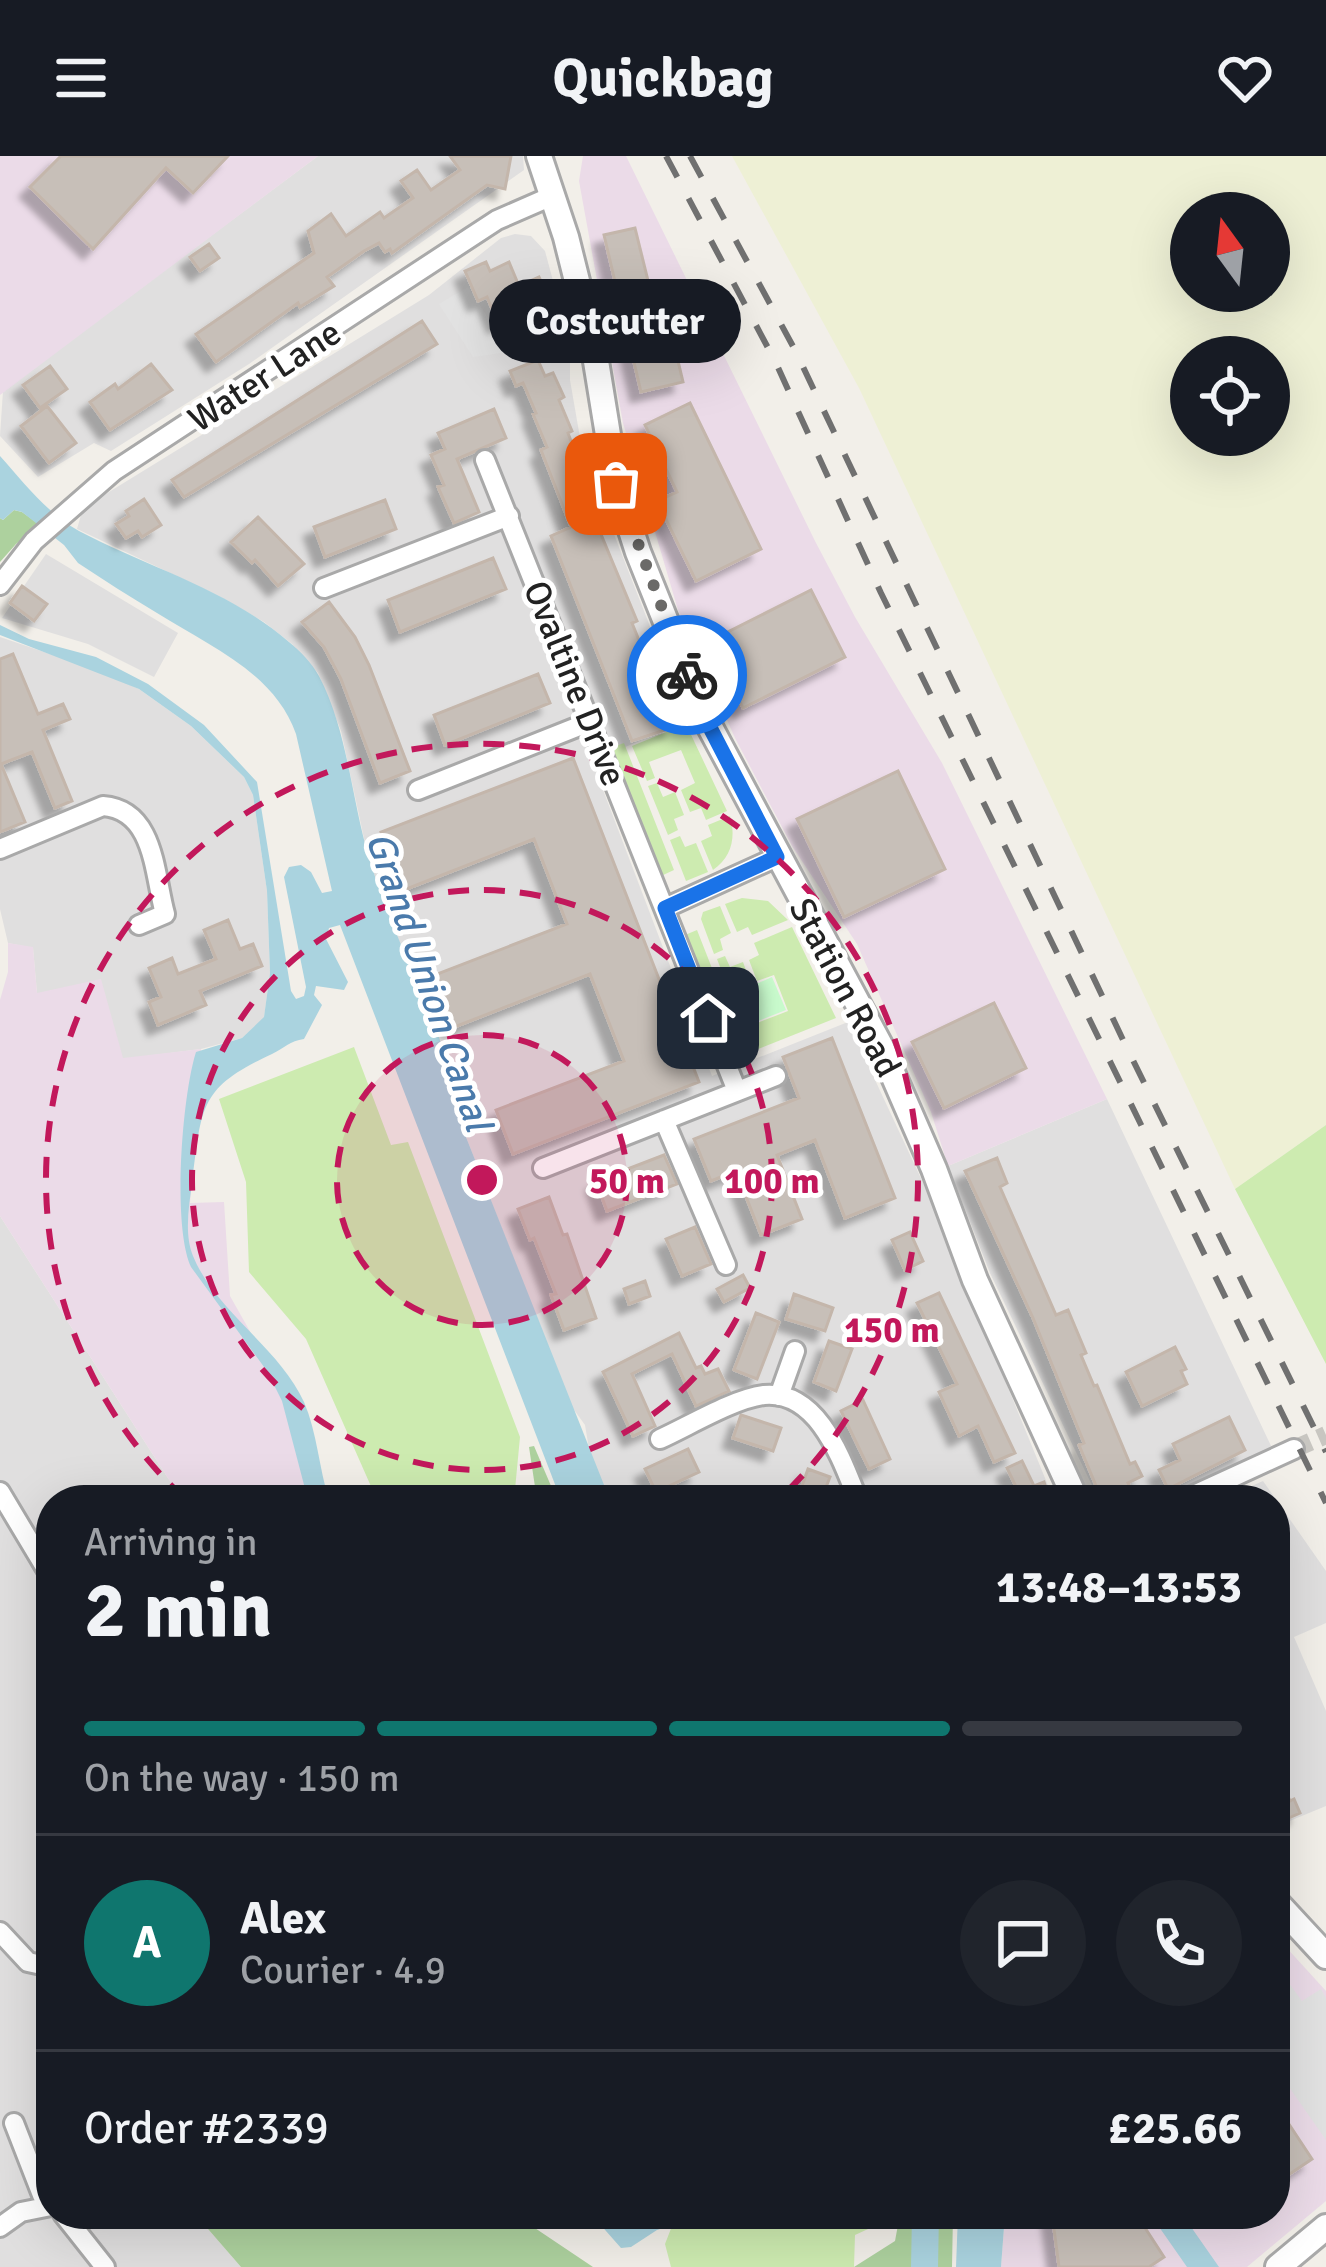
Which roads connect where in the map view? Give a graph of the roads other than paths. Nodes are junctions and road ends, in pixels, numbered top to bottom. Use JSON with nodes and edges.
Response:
{"nodes":[{"id":1,"x":539,"y":156,"type":"edge"},
{"id":2,"x":552,"y":196,"type":"junction"},
{"id":3,"x":485,"y":460,"type":"dead end"},
{"id":4,"x":508,"y":516,"type":"junction"},
{"id":5,"x":0,"y":585,"type":"edge"},
{"id":6,"x":324,"y":588,"type":"dead end"},
{"id":7,"x":592,"y":721,"type":"junction"},
{"id":8,"x":418,"y":790,"type":"dead end"},
{"id":9,"x":0,"y":849,"type":"edge"},
{"id":10,"x":777,"y":857,"type":"junction"},
{"id":11,"x":665,"y":908,"type":"junction"},
{"id":12,"x":165,"y":914,"type":"junction"},
{"id":13,"x":139,"y":925,"type":"dead end"},
{"id":14,"x":173,"y":936,"type":"dead end"},
{"id":15,"x":776,"y":1076,"type":"dead end"},
{"id":16,"x":737,"y":1091,"type":"junction"},
{"id":17,"x":664,"y":1120,"type":"junction"},
{"id":18,"x":543,"y":1168,"type":"dead end"},
{"id":19,"x":726,"y":1265,"type":"dead end"},
{"id":20,"x":795,"y":1351,"type":"dead end"},
{"id":21,"x":779,"y":1396,"type":"junction"},
{"id":22,"x":660,"y":1439,"type":"dead end"},
{"id":23,"x":1294,"y":1449,"type":"tunnel mouth"},
{"id":24,"x":851,"y":1485,"type":"edge"},
{"id":25,"x":1069,"y":1485,"type":"edge"},
{"id":26,"x":1216,"y":1485,"type":"edge"},
{"id":27,"x":0,"y":1492,"type":"edge"},
{"id":28,"x":36,"y":1552,"type":"edge"},
{"id":29,"x":1290,"y":1917,"type":"edge"},
{"id":30,"x":0,"y":1932,"type":"edge"},
{"id":31,"x":1326,"y":1956,"type":"edge"},
{"id":32,"x":36,"y":1964,"type":"edge"},
{"id":33,"x":14,"y":2123,"type":"dead end"},
{"id":34,"x":36,"y":2179,"type":"edge"},
{"id":35,"x":36,"y":2208,"type":"edge"},
{"id":36,"x":0,"y":2227,"type":"edge"},
{"id":37,"x":1326,"y":2227,"type":"edge"},
{"id":38,"x":74,"y":2229,"type":"edge"},
{"id":39,"x":105,"y":2267,"type":"edge"},
{"id":40,"x":1278,"y":2267,"type":"edge"}],
"edges":[{"from":1,"to":2,"type":"street","name":"Station Road"},
{"from":2,"to":5,"type":"street","name":"Water Lane"},
{"from":2,"to":10,"type":"street","name":"Station Road"},
{"from":3,"to":4,"type":"street","name":"Ovaltine Drive"},
{"from":4,"to":6,"type":"street"},
{"from":4,"to":7,"type":"street","name":"Ovaltine Drive"},
{"from":7,"to":8,"type":"street"},
{"from":7,"to":11,"type":"street","name":"Ovaltine Drive"},
{"from":9,"to":12,"type":"street"},
{"from":10,"to":11,"type":"street"},
{"from":10,"to":25,"type":"street","name":"Station Road"},
{"from":11,"to":16,"type":"street","name":"Ovaltine Drive"},
{"from":12,"to":13,"type":"street"},
{"from":12,"to":14,"type":"street"},
{"from":15,"to":16,"type":"street"},
{"from":16,"to":17,"type":"street"},
{"from":17,"to":18,"type":"street"},
{"from":17,"to":19,"type":"street"},
{"from":20,"to":21,"type":"street"},
{"from":21,"to":22,"type":"street"},
{"from":21,"to":24,"type":"street"},
{"from":23,"to":26,"type":"street"},
{"from":27,"to":28,"type":"street"},
{"from":29,"to":31,"type":"street"},
{"from":30,"to":32,"type":"street"},
{"from":33,"to":34,"type":"street"},
{"from":35,"to":36,"type":"street"},
{"from":37,"to":40,"type":"street"},
{"from":38,"to":39,"type":"street"}]}
